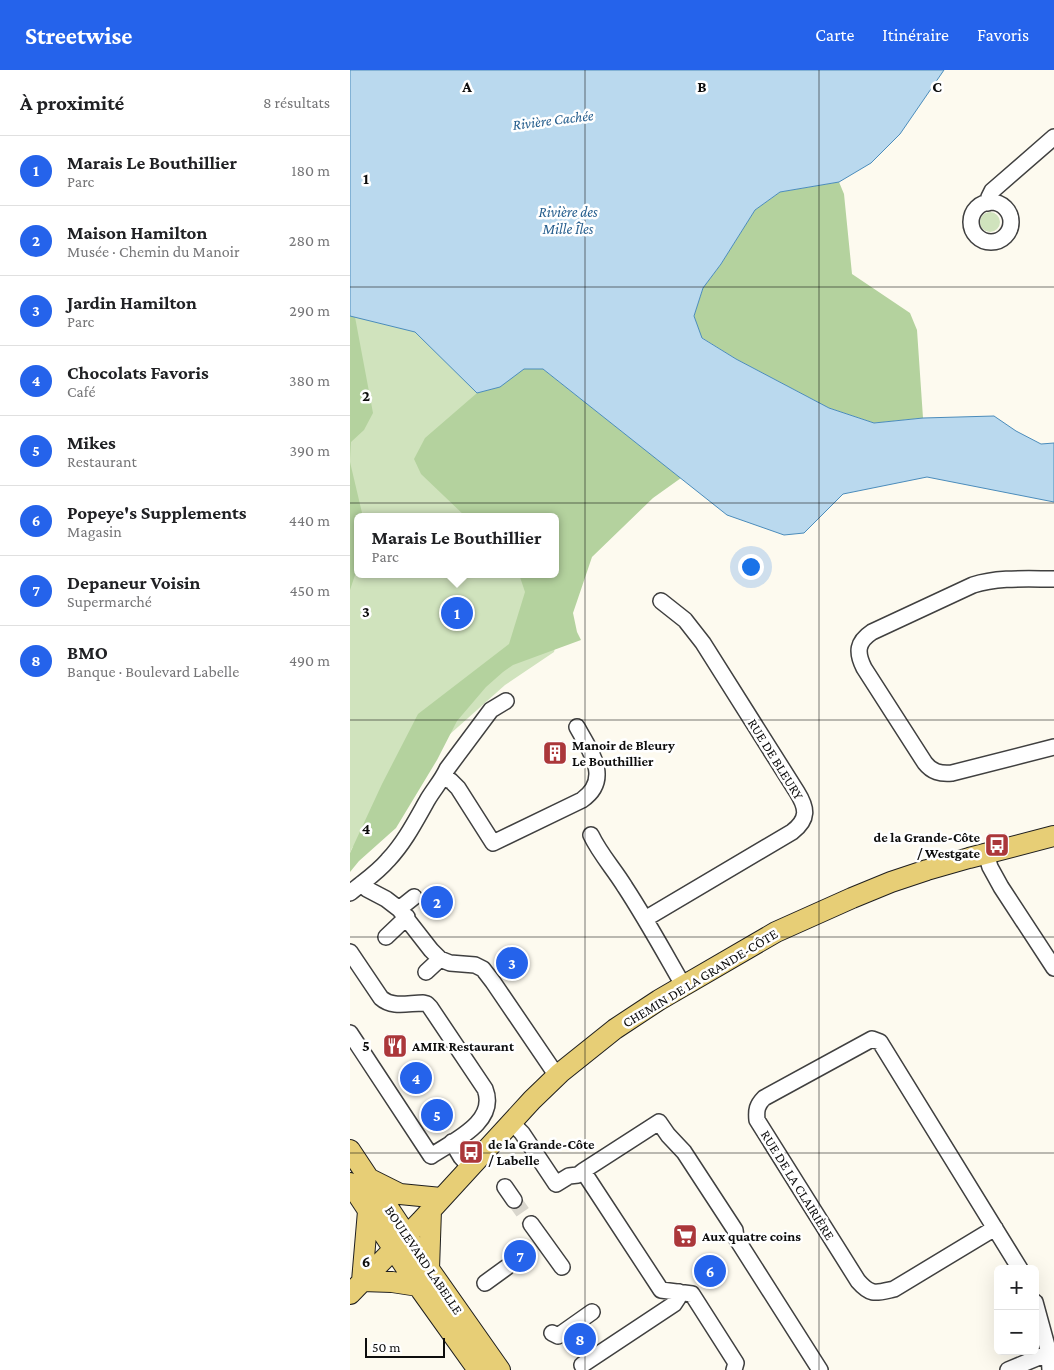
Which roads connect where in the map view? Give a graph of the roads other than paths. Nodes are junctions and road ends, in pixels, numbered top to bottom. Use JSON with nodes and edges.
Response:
{"nodes":[{"id":1,"x":1054,"y":137,"type":"edge"},
{"id":2,"x":988,"y":203,"type":"dead end"},
{"id":3,"x":1054,"y":579,"type":"edge"},
{"id":4,"x":662,"y":600,"type":"dead end"},
{"id":5,"x":506,"y":700,"type":"dead end"},
{"id":6,"x":577,"y":727,"type":"dead end"},
{"id":7,"x":1054,"y":747,"type":"edge"},
{"id":8,"x":450,"y":776,"type":"junction"},
{"id":9,"x":591,"y":835,"type":"dead end"},
{"id":10,"x":1054,"y":836,"type":"edge"},
{"id":11,"x":986,"y":854,"type":"junction"},
{"id":12,"x":356,"y":889,"type":"edge"},
{"id":13,"x":414,"y":897,"type":"dead end"},
{"id":14,"x":403,"y":913,"type":"junction"},
{"id":15,"x":645,"y":919,"type":"junction"},
{"id":16,"x":386,"y":937,"type":"dead end"},
{"id":17,"x":350,"y":952,"type":"edge"},
{"id":18,"x":440,"y":958,"type":"junction"},
{"id":19,"x":1054,"y":968,"type":"edge"},
{"id":20,"x":426,"y":972,"type":"dead end"},
{"id":21,"x":683,"y":985,"type":"junction"},
{"id":22,"x":350,"y":1033,"type":"edge"},
{"id":23,"x":355,"y":1052,"type":"edge"},
{"id":24,"x":557,"y":1076,"type":"junction"},
{"id":25,"x":511,"y":1122,"type":"junction"},
{"id":26,"x":452,"y":1142,"type":"junction"},
{"id":27,"x":350,"y":1150,"type":"edge"},
{"id":28,"x":470,"y":1167,"type":"junction"},
{"id":29,"x":583,"y":1172,"type":"junction"},
{"id":30,"x":359,"y":1180,"type":"edge"},
{"id":31,"x":505,"y":1187,"type":"dead end"},
{"id":32,"x":514,"y":1200,"type":"tunnel mouth"},
{"id":33,"x":436,"y":1204,"type":"junction"},
{"id":34,"x":368,"y":1211,"type":"junction"},
{"id":35,"x":531,"y":1224,"type":"tunnel mouth"},
{"id":36,"x":995,"y":1228,"type":"junction"},
{"id":37,"x":400,"y":1242,"type":"junction"},
{"id":38,"x":1018,"y":1265,"type":"edge"},
{"id":39,"x":507,"y":1267,"type":"dead end"},
{"id":40,"x":562,"y":1267,"type":"dead end"},
{"id":41,"x":429,"y":1269,"type":"junction"},
{"id":42,"x":485,"y":1283,"type":"dead end"},
{"id":43,"x":418,"y":1286,"type":"junction"},
{"id":44,"x":356,"y":1288,"type":"edge"},
{"id":45,"x":679,"y":1292,"type":"junction"},
{"id":46,"x":1037,"y":1310,"type":"edge"},
{"id":47,"x":592,"y":1312,"type":"dead end"},
{"id":48,"x":552,"y":1333,"type":"dead end"},
{"id":49,"x":1049,"y":1353,"type":"junction"},
{"id":50,"x":580,"y":1368,"type":"edge"},
{"id":51,"x":478,"y":1370,"type":"edge"},
{"id":52,"x":500,"y":1370,"type":"edge"},
{"id":53,"x":734,"y":1370,"type":"edge"},
{"id":54,"x":820,"y":1370,"type":"edge"},
{"id":55,"x":1008,"y":1370,"type":"edge"},
{"id":56,"x":1050,"y":1370,"type":"edge"}],
"edges":[{"from":1,"to":2,"type":"street"},
{"from":3,"to":7,"type":"street"},
{"from":4,"to":15,"type":"street","name":"RUE DE BLEURY"},
{"from":5,"to":8,"type":"street"},
{"from":6,"to":8,"type":"street"},
{"from":8,"to":12,"type":"street"},
{"from":9,"to":15,"type":"street"},
{"from":10,"to":11,"type":"main road","name":"CHEMIN DE LA GRANDE-CÔTE"},
{"from":11,"to":19,"type":"street"},
{"from":11,"to":21,"type":"main road","name":"CHEMIN DE LA GRANDE-CÔTE"},
{"from":12,"to":14,"type":"street"},
{"from":13,"to":14,"type":"street"},
{"from":14,"to":16,"type":"street"},
{"from":14,"to":18,"type":"street"},
{"from":15,"to":21,"type":"street"},
{"from":17,"to":26,"type":"street"},
{"from":18,"to":20,"type":"street"},
{"from":18,"to":24,"type":"street"},
{"from":21,"to":24,"type":"main road","name":"CHEMIN DE LA GRANDE-CÔTE"},
{"from":22,"to":23,"type":"street"},
{"from":23,"to":26,"type":"street"},
{"from":24,"to":25,"type":"main road","name":"CHEMIN DE LA GRANDE-CÔTE"},
{"from":25,"to":28,"type":"main road","name":"CHEMIN DE LA GRANDE-CÔTE"},
{"from":25,"to":29,"type":"street"},
{"from":26,"to":28,"type":"street"},
{"from":27,"to":30,"type":"main road","name":"BOULEVARD LABELLE"},
{"from":28,"to":33,"type":"main road","name":"CHEMIN DE LA GRANDE-CÔTE"},
{"from":29,"to":45,"type":"street"},
{"from":29,"to":54,"type":"street"},
{"from":30,"to":33,"type":"main road"},
{"from":30,"to":34,"type":"main road","name":"BOULEVARD LABELLE"},
{"from":30,"to":37,"type":"main road","name":"BOULEVARD LABELLE"},
{"from":31,"to":32,"type":"street"},
{"from":33,"to":37,"type":"main road","name":"CHEMIN DE LA GRANDE-CÔTE"},
{"from":33,"to":41,"type":"main road"},
{"from":34,"to":37,"type":"main road","name":"BOULEVARD LABELLE"},
{"from":34,"to":44,"type":"main road"},
{"from":35,"to":40,"type":"street"},
{"from":36,"to":36,"type":"street","name":"RUE DE LA CLAIRIÈRE"},
{"from":36,"to":38,"type":"street","name":"RUE DE LA CLAIRIÈRE"},
{"from":37,"to":41,"type":"main road","name":"BOULEVARD LABELLE"},
{"from":37,"to":43,"type":"main road","name":"BOULEVARD LABELLE"},
{"from":37,"to":44,"type":"main road","name":"CHEMIN DE LA GRANDE-CÔTE"},
{"from":39,"to":42,"type":"street"},
{"from":41,"to":52,"type":"main road","name":"BOULEVARD LABELLE"},
{"from":43,"to":44,"type":"main road"},
{"from":43,"to":51,"type":"main road","name":"BOULEVARD LABELLE"},
{"from":45,"to":50,"type":"street"},
{"from":45,"to":53,"type":"street"},
{"from":46,"to":49,"type":"street"},
{"from":47,"to":48,"type":"street"},
{"from":49,"to":55,"type":"street"},
{"from":49,"to":56,"type":"street"}]}
